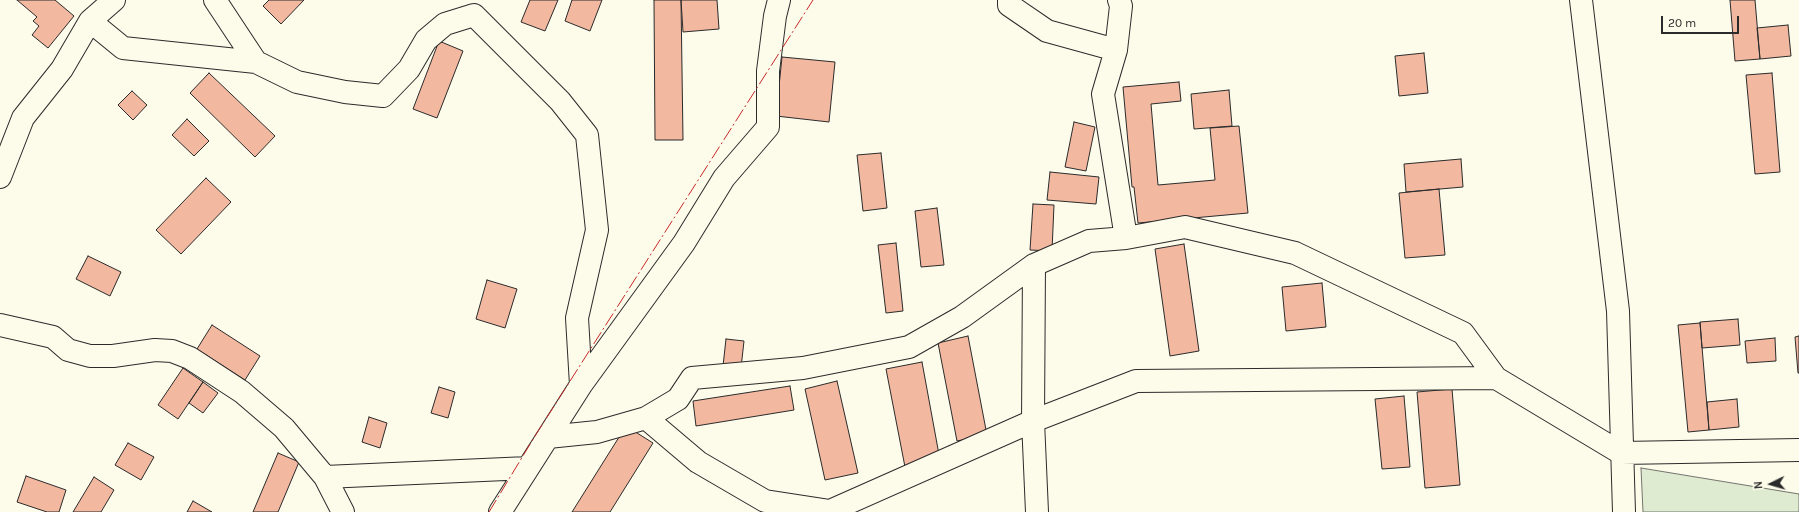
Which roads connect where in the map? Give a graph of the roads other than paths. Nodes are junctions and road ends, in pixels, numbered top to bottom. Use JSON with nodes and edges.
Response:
{"nodes":[{"id":1,"x":114,"y":0,"type":"edge"},
{"id":2,"x":215,"y":0,"type":"edge"},
{"id":3,"x":779,"y":0,"type":"edge"},
{"id":4,"x":1009,"y":0,"type":"edge"},
{"id":5,"x":1120,"y":0,"type":"edge"},
{"id":6,"x":1581,"y":0,"type":"edge"},
{"id":7,"x":471,"y":8,"type":"edge"},
{"id":8,"x":90,"y":21,"type":"junction"},
{"id":9,"x":1116,"y":50,"type":"junction"},
{"id":10,"x":256,"y":62,"type":"junction"},
{"id":11,"x":0,"y":178,"type":"edge"},
{"id":12,"x":1126,"y":238,"type":"junction"},
{"id":13,"x":1034,"y":265,"type":"junction"},
{"id":14,"x":0,"y":325,"type":"edge"},
{"id":15,"x":1496,"y":378,"type":"junction"},
{"id":16,"x":581,"y":384,"type":"junction"},
{"id":17,"x":646,"y":418,"type":"junction"},
{"id":18,"x":1033,"y":421,"type":"junction"},
{"id":19,"x":548,"y":437,"type":"junction"},
{"id":20,"x":1799,"y":450,"type":"edge"},
{"id":21,"x":1621,"y":453,"type":"junction"},
{"id":22,"x":528,"y":468,"type":"junction"},
{"id":23,"x":325,"y":477,"type":"junction"},
{"id":24,"x":854,"y":506,"type":"edge"},
{"id":25,"x":344,"y":512,"type":"edge"},
{"id":26,"x":500,"y":512,"type":"edge"},
{"id":27,"x":1037,"y":512,"type":"edge"},
{"id":28,"x":1624,"y":512,"type":"edge"}],
"edges":[{"from":1,"to":8,"type":"street"},
{"from":2,"to":10,"type":"street"},
{"from":3,"to":16,"type":"street"},
{"from":4,"to":9,"type":"street"},
{"from":5,"to":9,"type":"street"},
{"from":6,"to":21,"type":"street"},
{"from":7,"to":10,"type":"street"},
{"from":7,"to":16,"type":"street"},
{"from":8,"to":10,"type":"street"},
{"from":8,"to":11,"type":"street"},
{"from":9,"to":12,"type":"street"},
{"from":12,"to":13,"type":"street"},
{"from":12,"to":15,"type":"street"},
{"from":13,"to":17,"type":"street"},
{"from":13,"to":18,"type":"street"},
{"from":14,"to":23,"type":"street"},
{"from":15,"to":18,"type":"street"},
{"from":15,"to":21,"type":"street"},
{"from":16,"to":19,"type":"street"},
{"from":17,"to":19,"type":"street"},
{"from":17,"to":24,"type":"street"},
{"from":18,"to":24,"type":"street"},
{"from":18,"to":27,"type":"street"},
{"from":19,"to":22,"type":"street"},
{"from":20,"to":21,"type":"street"},
{"from":21,"to":28,"type":"street"},
{"from":22,"to":23,"type":"street"},
{"from":22,"to":26,"type":"street"},
{"from":23,"to":25,"type":"street"}]}
